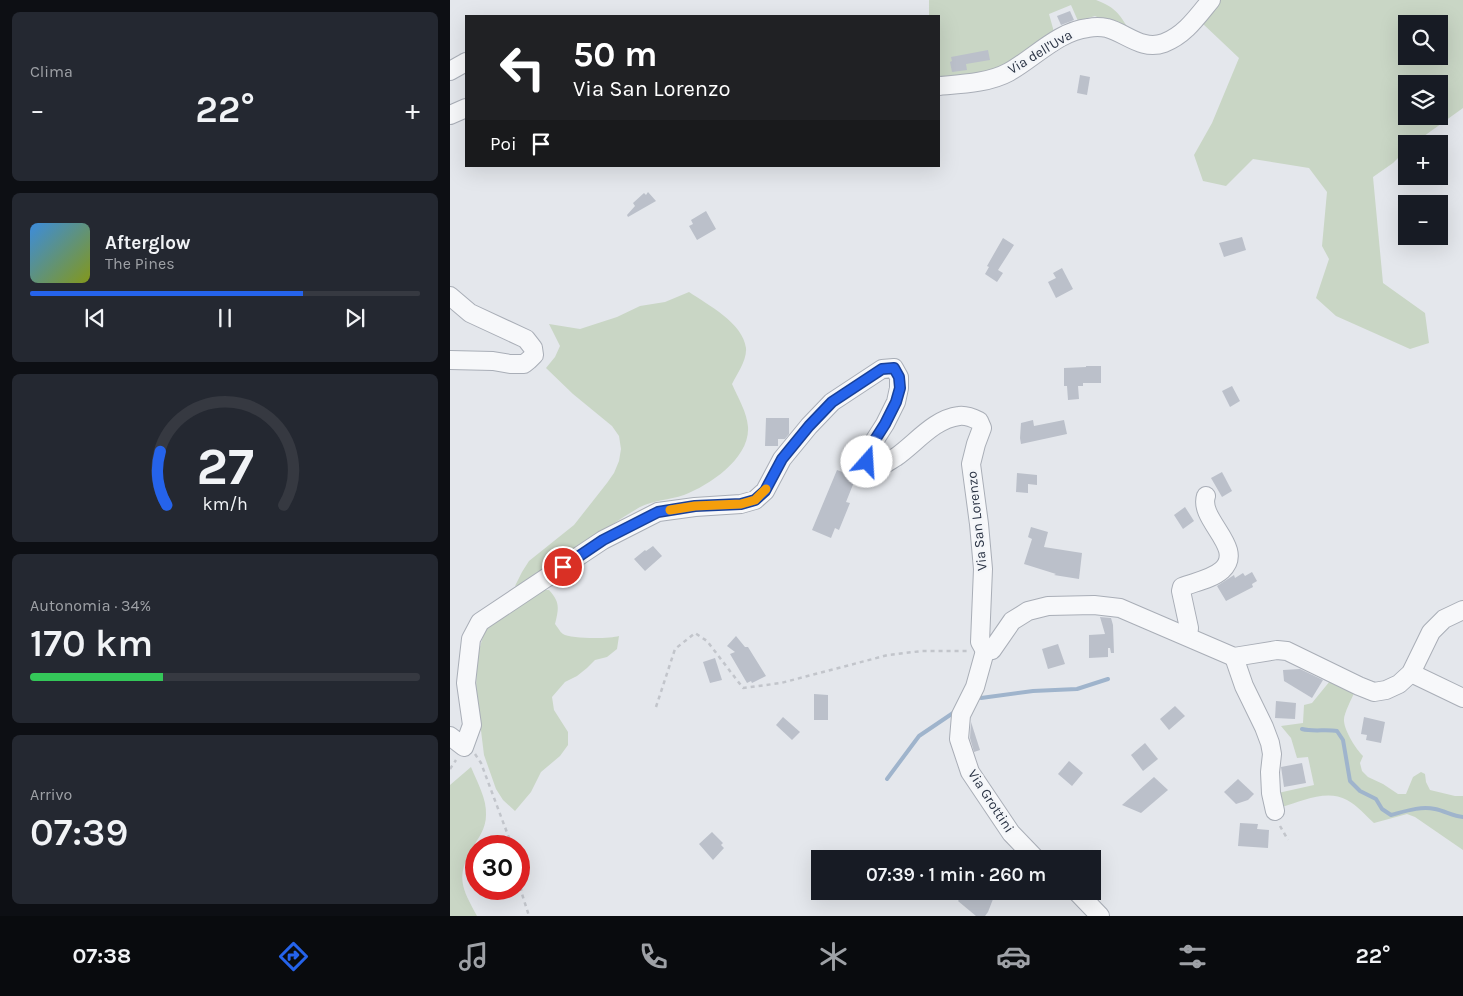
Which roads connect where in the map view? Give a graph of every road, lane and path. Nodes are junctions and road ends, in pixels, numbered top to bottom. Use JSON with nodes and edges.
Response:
{"nodes":[{"id":1,"x":1211,"y":0,"type":"edge"},
{"id":2,"x":465,"y":63,"type":"edge"},
{"id":3,"x":450,"y":72,"type":"edge"},
{"id":4,"x":940,"y":86,"type":"edge"},
{"id":5,"x":450,"y":296,"type":"edge"},
{"id":6,"x":450,"y":360,"type":"edge"},
{"id":7,"x":1206,"y":496,"type":"dead end"},
{"id":8,"x":1463,"y":610,"type":"edge"},
{"id":9,"x":1188,"y":636,"type":"junction"},
{"id":10,"x":985,"y":651,"type":"junction"},
{"id":11,"x":1234,"y":657,"type":"junction"},
{"id":12,"x":1411,"y":673,"type":"junction"},
{"id":13,"x":1463,"y":698,"type":"edge"},
{"id":14,"x":656,"y":707,"type":"dead end"},
{"id":15,"x":458,"y":738,"type":"edge"},
{"id":16,"x":1274,"y":811,"type":"dead end"},
{"id":17,"x":508,"y":835,"type":"edge"},
{"id":18,"x":1027,"y":850,"type":"edge"},
{"id":19,"x":524,"y":900,"type":"edge"},
{"id":20,"x":1085,"y":900,"type":"edge"},
{"id":21,"x":529,"y":916,"type":"edge"},
{"id":22,"x":1100,"y":916,"type":"edge"}],
"edges":[{"from":1,"to":4,"type":"street","name":"Via dell'Uva"},
{"from":2,"to":3,"type":"street"},
{"from":5,"to":6,"type":"street"},
{"from":7,"to":9,"type":"street"},
{"from":8,"to":12,"type":"street"},
{"from":9,"to":10,"type":"street"},
{"from":9,"to":11,"type":"street"},
{"from":10,"to":14,"type":"path"},
{"from":10,"to":15,"type":"street","name":"Via San Lorenzo"},
{"from":10,"to":18,"type":"street","name":"Via Grottini"},
{"from":11,"to":12,"type":"street"},
{"from":11,"to":16,"type":"street"},
{"from":12,"to":13,"type":"street"},
{"from":15,"to":17,"type":"path"},
{"from":19,"to":21,"type":"path"},
{"from":20,"to":22,"type":"street"}]}
